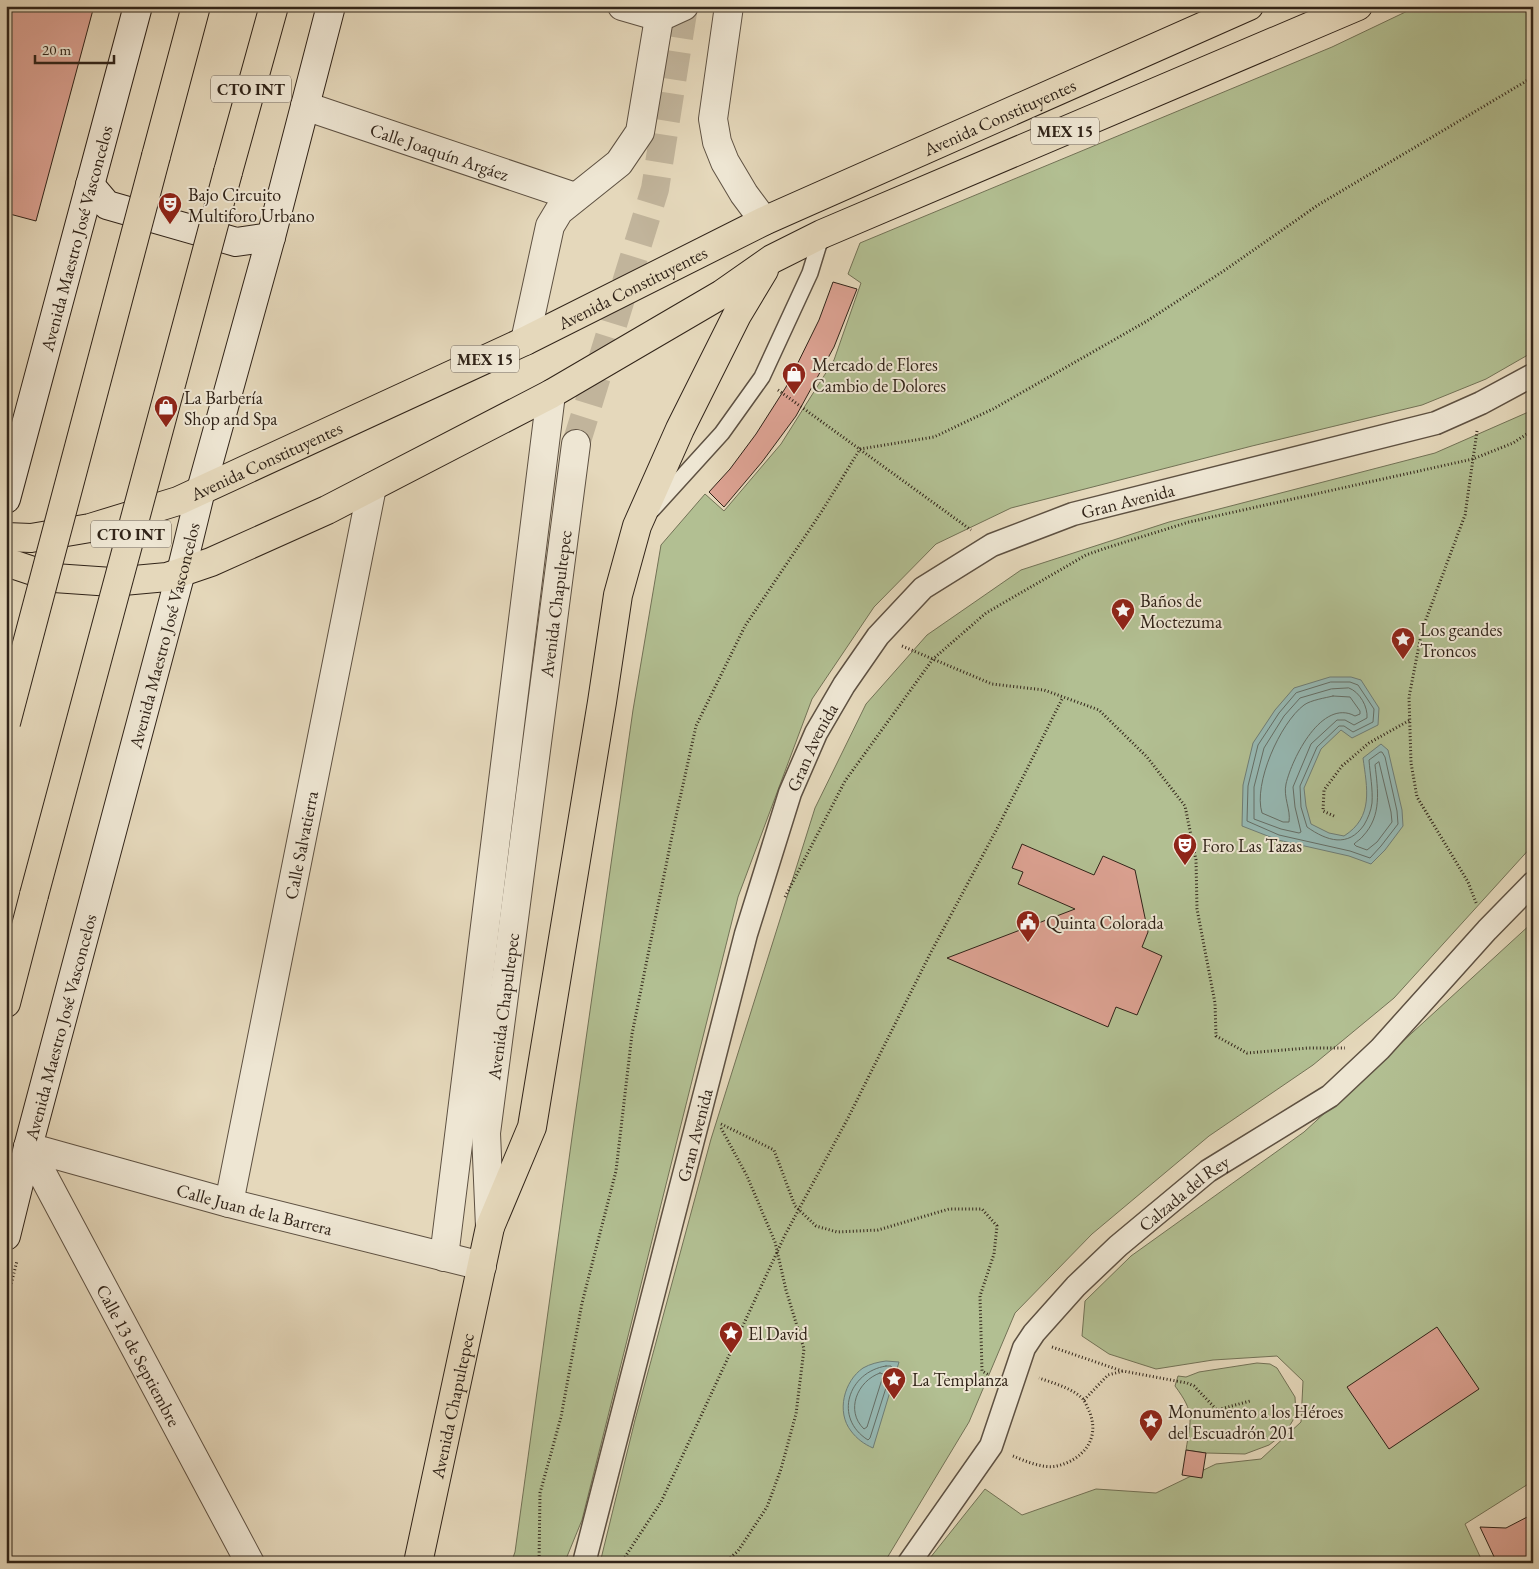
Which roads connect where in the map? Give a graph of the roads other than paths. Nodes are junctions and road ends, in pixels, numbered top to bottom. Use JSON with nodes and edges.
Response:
{"nodes":[{"id":1,"x":138,"y":6,"type":"edge"},
{"id":2,"x":196,"y":6,"type":"edge"},
{"id":3,"x":274,"y":6,"type":"edge"},
{"id":4,"x":331,"y":6,"type":"edge"},
{"id":5,"x":622,"y":6,"type":"edge"},
{"id":6,"x":684,"y":6,"type":"edge"},
{"id":7,"x":729,"y":6,"type":"edge"},
{"id":8,"x":1249,"y":6,"type":"edge"},
{"id":9,"x":1358,"y":6,"type":"edge"},
{"id":10,"x":660,"y":11,"type":"edge"},
{"id":11,"x":305,"y":106,"type":"junction"},
{"id":12,"x":90,"y":185,"type":"junction"},
{"id":13,"x":575,"y":197,"type":"junction"},
{"id":14,"x":764,"y":221,"type":"junction"},
{"id":15,"x":822,"y":234,"type":"junction"},
{"id":16,"x":271,"y":236,"type":"junction"},
{"id":17,"x":772,"y":259,"type":"junction"},
{"id":18,"x":525,"y":341,"type":"junction"},
{"id":19,"x":1533,"y":375,"type":"edge"},
{"id":20,"x":551,"y":394,"type":"junction"},
{"id":21,"x":576,"y":444,"type":"tunnel mouth"},
{"id":22,"x":372,"y":487,"type":"junction"},
{"id":23,"x":201,"y":490,"type":"junction"},
{"id":24,"x":6,"y":499,"type":"edge"},
{"id":25,"x":637,"y":526,"type":"junction"},
{"id":26,"x":6,"y":537,"type":"edge"},
{"id":27,"x":6,"y":562,"type":"edge"},
{"id":28,"x":181,"y":572,"type":"junction"},
{"id":29,"x":6,"y":723,"type":"edge"},
{"id":30,"x":1533,"y":884,"type":"edge"},
{"id":31,"x":6,"y":1003,"type":"edge"},
{"id":32,"x":28,"y":1147,"type":"junction"},
{"id":33,"x":229,"y":1203,"type":"junction"},
{"id":34,"x":490,"y":1227,"type":"junction"},
{"id":35,"x":12,"y":1246,"type":"edge"},
{"id":36,"x":444,"y":1257,"type":"junction"},
{"id":37,"x":482,"y":1266,"type":"junction"},
{"id":38,"x":250,"y":1563,"type":"edge"},
{"id":39,"x":418,"y":1563,"type":"edge"},
{"id":40,"x":584,"y":1563,"type":"edge"},
{"id":41,"x":909,"y":1563,"type":"edge"}],
"edges":[{"from":1,"to":12,"type":"street","name":"Avenida Maestro José Vasconcelos"},
{"from":2,"to":29,"type":"main road","bridge":true},
{"from":3,"to":31,"type":"main road","number":"CTO INT","bridge":true},
{"from":4,"to":11,"type":"street","name":"Avenida Maestro José Vasconcelos","number":"CTO INT"},
{"from":5,"to":10,"type":"street"},
{"from":6,"to":10,"type":"street"},
{"from":7,"to":14,"type":"street"},
{"from":8,"to":14,"type":"main road","name":"Avenida Constituyentes","number":"MEX 15"},
{"from":9,"to":15,"type":"main road","number":"MEX 15"},
{"from":10,"to":13,"type":"street"},
{"from":11,"to":13,"type":"street","name":"Calle Joaquín Argáez"},
{"from":11,"to":16,"type":"street","name":"Avenida Maestro José Vasconcelos","number":"CTO INT"},
{"from":12,"to":16,"type":"street"},
{"from":12,"to":24,"type":"street","name":"Avenida Maestro José Vasconcelos"},
{"from":13,"to":18,"type":"street"},
{"from":14,"to":18,"type":"main road","name":"Avenida Constituyentes","number":"MEX 15"},
{"from":15,"to":17,"type":"main road","number":"MEX 15"},
{"from":15,"to":25,"type":"lane"},
{"from":16,"to":23,"type":"street","name":"Avenida Maestro José Vasconcelos","number":"CTO INT"},
{"from":17,"to":20,"type":"main road","number":"MEX 15"},
{"from":17,"to":25,"type":"main road"},
{"from":18,"to":23,"type":"main road","name":"Avenida Constituyentes","number":"MEX 15"},
{"from":19,"to":40,"type":"street","name":"Gran Avenida"},
{"from":20,"to":22,"type":"main road","number":"MEX 15"},
{"from":20,"to":36,"type":"street","name":"Avenida Chapultepec"},
{"from":21,"to":34,"type":"street","name":"Avenida Chapultepec"},
{"from":22,"to":28,"type":"main road","number":"MEX 15"},
{"from":22,"to":33,"type":"street","name":"Calle Salvatierra"},
{"from":23,"to":26,"type":"main road","name":"Avenida Constituyentes","number":"MEX 15"},
{"from":23,"to":28,"type":"street","name":"Avenida Maestro José Vasconcelos","number":"CTO INT"},
{"from":25,"to":34,"type":"main road"},
{"from":27,"to":28,"type":"main road"},
{"from":28,"to":32,"type":"street","name":"Avenida Maestro José Vasconcelos","number":"CTO INT"},
{"from":30,"to":41,"type":"street","name":"Calzada del Rey"},
{"from":32,"to":33,"type":"street","name":"Calle Juan de la Barrera"},
{"from":32,"to":35,"type":"street","name":"Avenida Maestro José Vasconcelos","number":"CTO INT"},
{"from":32,"to":38,"type":"street","name":"Calle 13 de Septiembre"},
{"from":33,"to":36,"type":"street","name":"Calle Juan de la Barrera"},
{"from":34,"to":37,"type":"main road","name":"Avenida Chapultepec"},
{"from":36,"to":37,"type":"street","name":"Calle Juan de la Barrera"},
{"from":37,"to":39,"type":"main road","name":"Avenida Chapultepec"}]}
